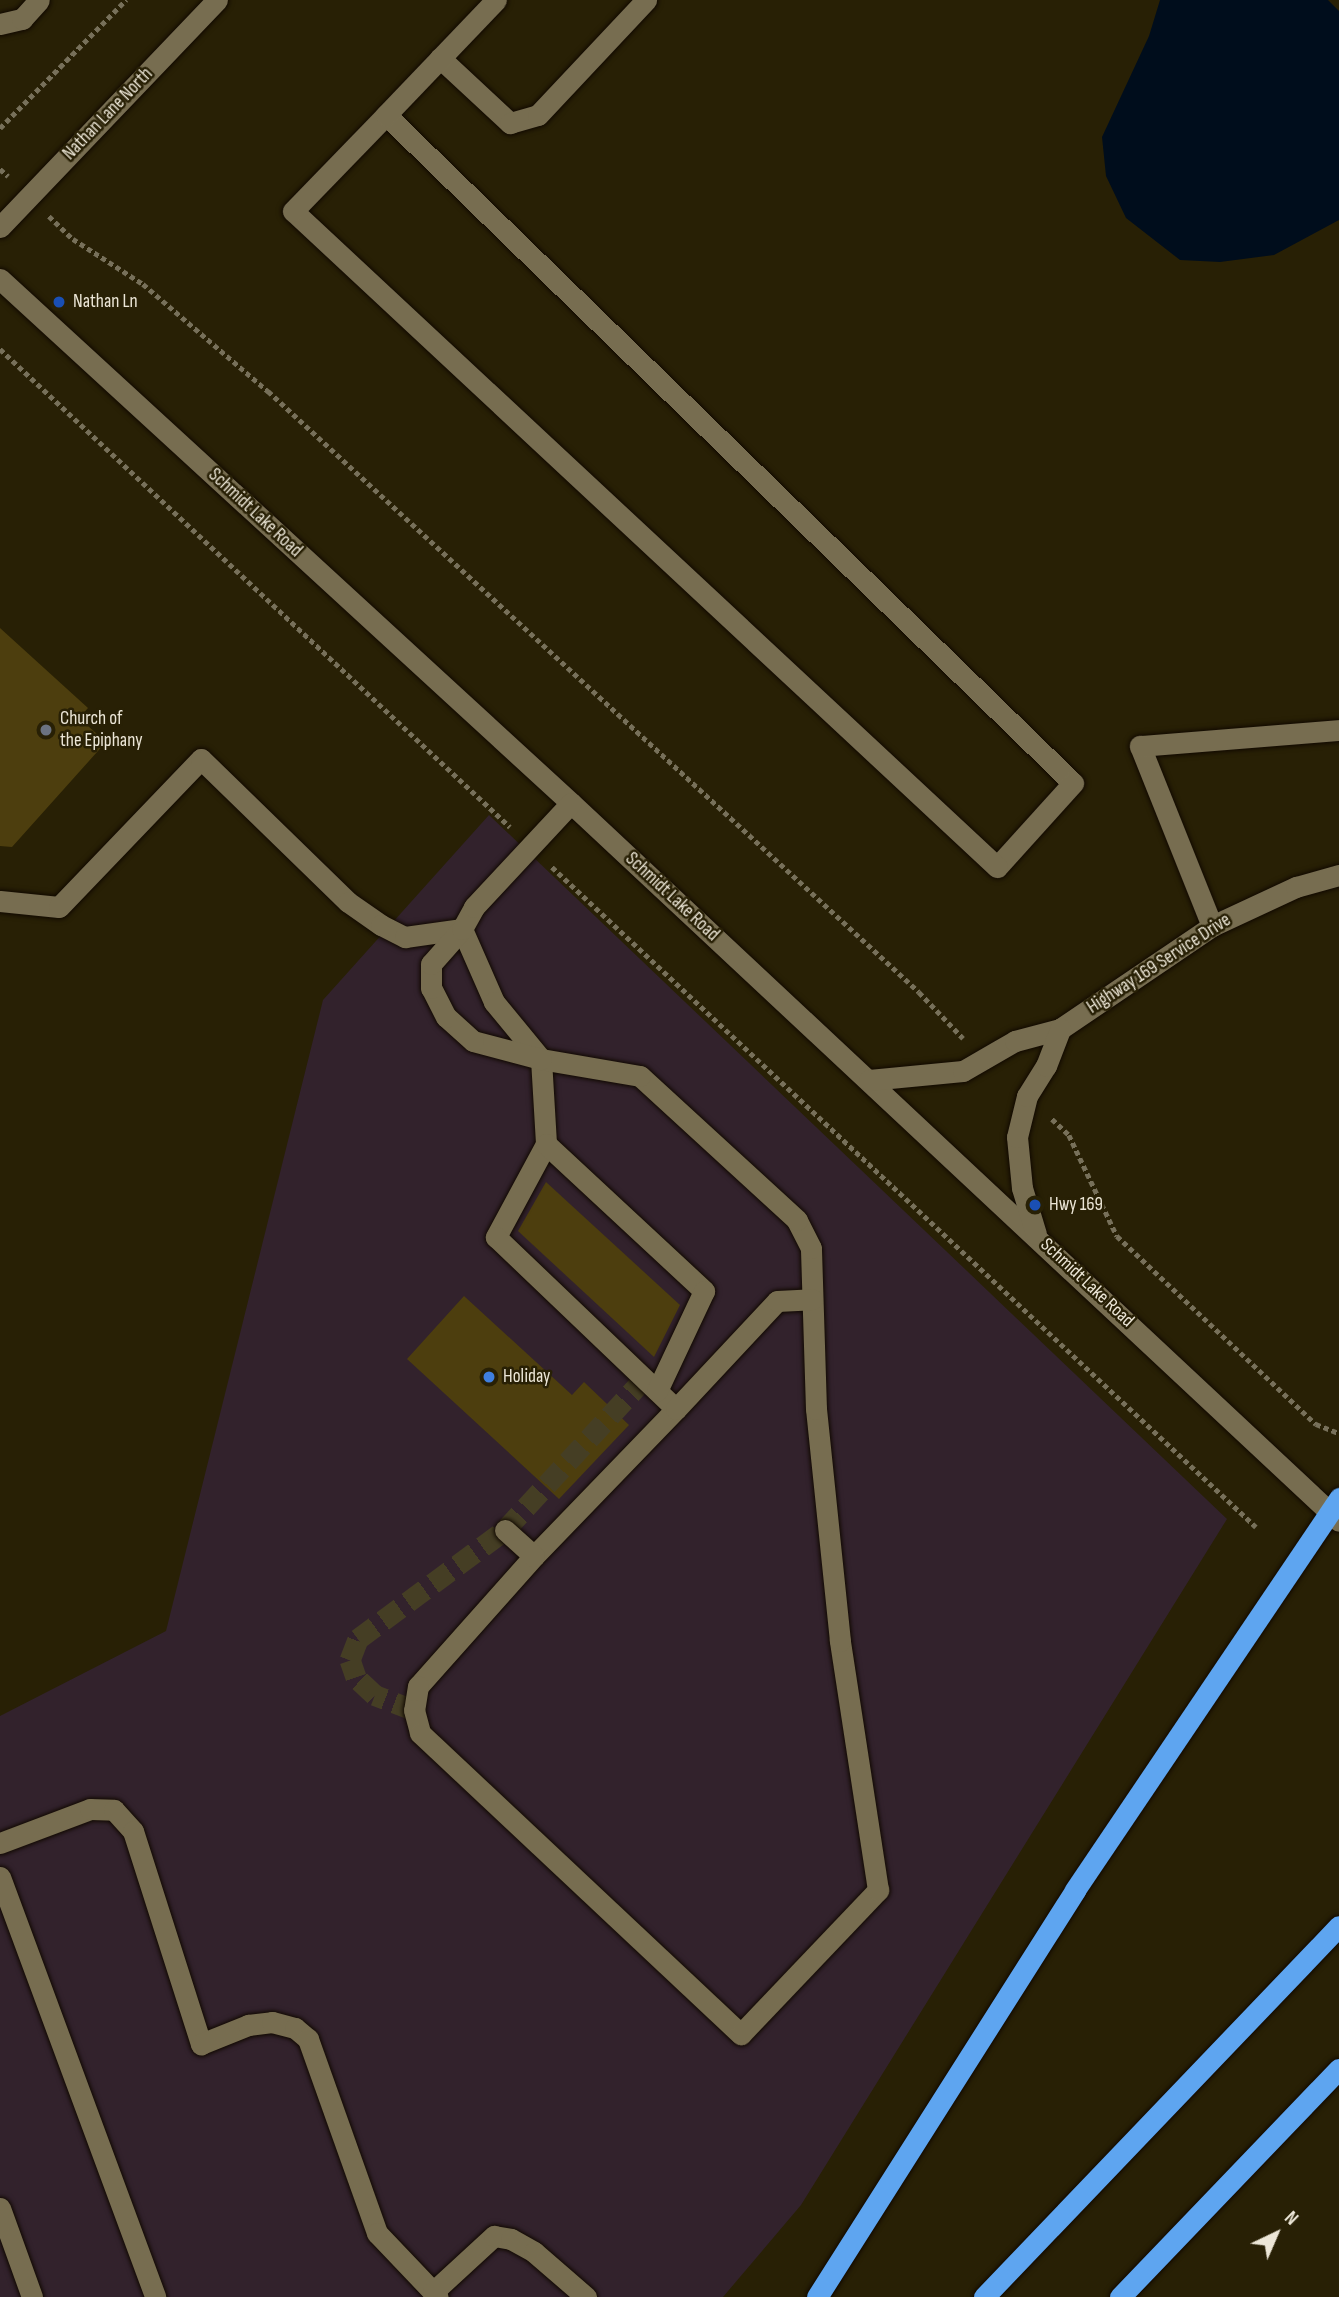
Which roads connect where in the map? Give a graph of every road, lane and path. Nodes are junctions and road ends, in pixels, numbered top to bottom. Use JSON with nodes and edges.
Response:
{"nodes":[{"id":1,"x":39,"y":0,"type":"edge"},
{"id":2,"x":126,"y":0,"type":"edge"},
{"id":3,"x":217,"y":0,"type":"edge"},
{"id":4,"x":496,"y":0,"type":"edge"},
{"id":5,"x":634,"y":4,"type":"edge"},
{"id":6,"x":0,"y":24,"type":"edge"},
{"id":7,"x":440,"y":58,"type":"junction"},
{"id":8,"x":386,"y":115,"type":"junction"},
{"id":9,"x":0,"y":128,"type":"edge"},
{"id":10,"x":0,"y":169,"type":"edge"},
{"id":11,"x":29,"y":197,"type":"junction"},
{"id":12,"x":0,"y":228,"type":"edge"},
{"id":13,"x":0,"y":279,"type":"edge"},
{"id":14,"x":0,"y":349,"type":"edge"},
{"id":15,"x":1339,"y":730,"type":"edge"},
{"id":16,"x":571,"y":803,"type":"junction"},
{"id":17,"x":531,"y":847,"type":"junction"},
{"id":18,"x":1339,"y":875,"type":"edge"},
{"id":19,"x":0,"y":901,"type":"edge"},
{"id":20,"x":1212,"y":926,"type":"junction"},
{"id":21,"x":462,"y":929,"type":"junction"},
{"id":22,"x":1060,"y":1029,"type":"junction"},
{"id":23,"x":541,"y":1059,"type":"junction"},
{"id":24,"x":984,"y":1061,"type":"junction"},
{"id":25,"x":869,"y":1080,"type":"junction"},
{"id":26,"x":1027,"y":1096,"type":"junction"},
{"id":27,"x":546,"y":1144,"type":"junction"},
{"id":28,"x":1037,"y":1236,"type":"junction"},
{"id":29,"x":812,"y":1299,"type":"junction"},
{"id":30,"x":657,"y":1391,"type":"junction"},
{"id":31,"x":676,"y":1409,"type":"junction"},
{"id":32,"x":1338,"y":1433,"type":"edge"},
{"id":33,"x":1335,"y":1509,"type":"edge"},
{"id":34,"x":1256,"y":1527,"type":"dead end"},
{"id":35,"x":505,"y":1530,"type":"dead end"},
{"id":36,"x":534,"y":1556,"type":"junction"},
{"id":37,"x":0,"y":1843,"type":"edge"},
{"id":38,"x":0,"y":1877,"type":"edge"},
{"id":39,"x":1339,"y":1926,"type":"edge"},
{"id":40,"x":1339,"y":2069,"type":"edge"},
{"id":41,"x":0,"y":2208,"type":"edge"},
{"id":42,"x":436,"y":2295,"type":"edge"},
{"id":43,"x":32,"y":2297,"type":"edge"},
{"id":44,"x":155,"y":2297,"type":"edge"},
{"id":45,"x":586,"y":2297,"type":"edge"},
{"id":46,"x":817,"y":2297,"type":"edge"},
{"id":47,"x":984,"y":2297,"type":"edge"},
{"id":48,"x":1120,"y":2297,"type":"edge"}],
"edges":[{"from":1,"to":6,"type":"street"},
{"from":2,"to":9,"type":"path"},
{"from":3,"to":11,"type":"street","name":"Nathan Lane North"},
{"from":4,"to":7,"type":"street"},
{"from":5,"to":7,"type":"street"},
{"from":7,"to":8,"type":"street"},
{"from":8,"to":8,"type":"street"},
{"from":10,"to":11,"type":"path"},
{"from":11,"to":12,"type":"street","name":"Nathan Lane North"},
{"from":11,"to":24,"type":"path"},
{"from":13,"to":16,"type":"street","name":"Schmidt Lake Road"},
{"from":14,"to":17,"type":"path"},
{"from":15,"to":20,"type":"street"},
{"from":16,"to":17,"type":"street"},
{"from":16,"to":25,"type":"street","name":"Schmidt Lake Road"},
{"from":17,"to":21,"type":"street"},
{"from":17,"to":34,"type":"path"},
{"from":18,"to":20,"type":"street","name":"Highway 169 Service Drive"},
{"from":19,"to":21,"type":"street"},
{"from":20,"to":22,"type":"street","name":"Highway 169 Service Drive"},
{"from":21,"to":23,"type":"street"},
{"from":21,"to":23,"type":"street"},
{"from":22,"to":24,"type":"street","name":"Highway 169 Service Drive"},
{"from":22,"to":26,"type":"street"},
{"from":23,"to":27,"type":"street"},
{"from":23,"to":29,"type":"street"},
{"from":24,"to":25,"type":"street","name":"Highway 169 Service Drive"},
{"from":25,"to":28,"type":"street","name":"Schmidt Lake Road"},
{"from":26,"to":28,"type":"street"},
{"from":26,"to":32,"type":"path"},
{"from":27,"to":30,"type":"street"},
{"from":27,"to":30,"type":"street"},
{"from":28,"to":33,"type":"street","name":"Schmidt Lake Road"},
{"from":29,"to":31,"type":"street"},
{"from":29,"to":36,"type":"street"},
{"from":30,"to":31,"type":"street"},
{"from":31,"to":36,"type":"street"},
{"from":33,"to":46,"type":"highway"},
{"from":35,"to":36,"type":"street"},
{"from":37,"to":42,"type":"street"},
{"from":38,"to":44,"type":"street"},
{"from":39,"to":47,"type":"highway"},
{"from":40,"to":48,"type":"highway"},
{"from":41,"to":43,"type":"street"},
{"from":42,"to":45,"type":"street"}]}
